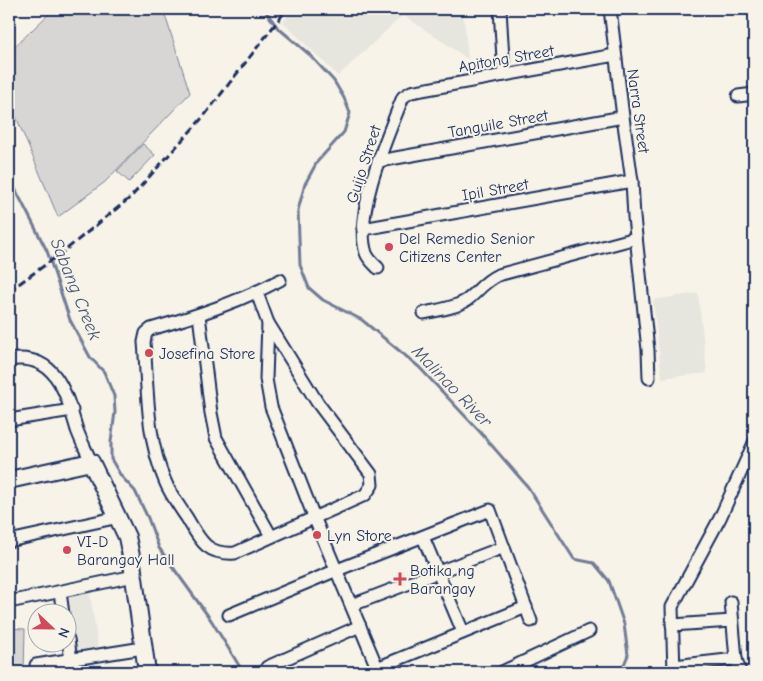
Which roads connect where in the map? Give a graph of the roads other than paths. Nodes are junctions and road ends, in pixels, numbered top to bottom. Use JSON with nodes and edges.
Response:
{"nodes":[{"id":1,"x":500,"y":9,"type":"edge"},
{"id":2,"x":610,"y":9,"type":"edge"},
{"id":3,"x":615,"y":55,"type":"junction"},
{"id":4,"x":504,"y":75,"type":"junction"},
{"id":5,"x":754,"y":94,"type":"edge"},
{"id":6,"x":738,"y":96,"type":"dead end"},
{"id":7,"x":403,"y":97,"type":"joint"},
{"id":8,"x":623,"y":118,"type":"junction"},
{"id":9,"x":379,"y":161,"type":"junction"},
{"id":10,"x":632,"y":181,"type":"junction"},
{"id":11,"x":362,"y":229,"type":"junction"},
{"id":12,"x":636,"y":238,"type":"junction"},
{"id":13,"x":378,"y":268,"type":"dead end"},
{"id":14,"x":280,"y":280,"type":"dead end"},
{"id":15,"x":257,"y":292,"type":"junction"},
{"id":16,"x":424,"y":313,"type":"dead end"},
{"id":17,"x":200,"y":315,"type":"junction"},
{"id":18,"x":268,"y":323,"type":"junction"},
{"id":19,"x":9,"y":360,"type":"edge"},
{"id":20,"x":650,"y":378,"type":"dead end"},
{"id":21,"x":72,"y":410,"type":"junction"},
{"id":22,"x":9,"y":420,"type":"edge"},
{"id":23,"x":754,"y":443,"type":"edge"},
{"id":24,"x":91,"y":462,"type":"junction"},
{"id":25,"x":9,"y":480,"type":"edge"},
{"id":26,"x":119,"y":517,"type":"junction"},
{"id":27,"x":314,"y":517,"type":"junction"},
{"id":28,"x":271,"y":536,"type":"junction"},
{"id":29,"x":423,"y":538,"type":"junction"},
{"id":30,"x":9,"y":541,"type":"edge"},
{"id":31,"x":504,"y":547,"type":"junction"},
{"id":32,"x":337,"y":570,"type":"junction"},
{"id":33,"x":438,"y":573,"type":"junction"},
{"id":34,"x":134,"y":576,"type":"junction"},
{"id":35,"x":60,"y":592,"type":"junction"},
{"id":36,"x":9,"y":602,"type":"edge"},
{"id":37,"x":732,"y":602,"type":"dead end"},
{"id":38,"x":62,"y":604,"type":"edge"},
{"id":39,"x":352,"y":605,"type":"junction"},
{"id":40,"x":526,"y":607,"type":"junction"},
{"id":41,"x":229,"y":615,"type":"dead end"},
{"id":42,"x":531,"y":621,"type":"dead end"},
{"id":43,"x":732,"y":621,"type":"junction"},
{"id":44,"x":672,"y":625,"type":"junction"},
{"id":45,"x":360,"y":626,"type":"junction"},
{"id":46,"x":589,"y":631,"type":"dead end"},
{"id":47,"x":463,"y":632,"type":"junction"},
{"id":48,"x":143,"y":648,"type":"junction"},
{"id":49,"x":70,"y":654,"type":"edge"},
{"id":50,"x":736,"y":658,"type":"junction"},
{"id":51,"x":71,"y":660,"type":"junction"},
{"id":52,"x":36,"y":665,"type":"dead end"},
{"id":53,"x":267,"y":667,"type":"dead end"},
{"id":54,"x":523,"y":668,"type":"edge"},
{"id":55,"x":674,"y":669,"type":"edge"},
{"id":56,"x":378,"y":670,"type":"edge"},
{"id":57,"x":146,"y":672,"type":"edge"},
{"id":58,"x":502,"y":672,"type":"edge"},
{"id":59,"x":740,"y":672,"type":"edge"}],
"edges":[{"from":1,"to":4,"type":"street"},
{"from":2,"to":3,"type":"street","name":"Narra Street"},
{"from":3,"to":4,"type":"street","name":"Apitong Street"},
{"from":3,"to":8,"type":"street","name":"Narra Street"},
{"from":4,"to":7,"type":"street","name":"Apitong Street"},
{"from":5,"to":6,"type":"street"},
{"from":7,"to":9,"type":"street","name":"Guijo Street"},
{"from":8,"to":9,"type":"street","name":"Tanguile Street"},
{"from":8,"to":10,"type":"street","name":"Narra Street"},
{"from":9,"to":11,"type":"street","name":"Guijo Street"},
{"from":10,"to":11,"type":"street","name":"Ipil Street"},
{"from":10,"to":12,"type":"street","name":"Narra Street"},
{"from":11,"to":13,"type":"street","name":"Guijo Street"},
{"from":12,"to":16,"type":"street"},
{"from":12,"to":20,"type":"street","name":"Narra Street"},
{"from":14,"to":15,"type":"street"},
{"from":15,"to":17,"type":"street"},
{"from":15,"to":18,"type":"street"},
{"from":17,"to":28,"type":"street"},
{"from":17,"to":28,"type":"street"},
{"from":18,"to":27,"type":"street"},
{"from":18,"to":27,"type":"street"},
{"from":19,"to":21,"type":"street"},
{"from":21,"to":22,"type":"street"},
{"from":21,"to":24,"type":"street"},
{"from":23,"to":44,"type":"street"},
{"from":24,"to":25,"type":"street"},
{"from":24,"to":26,"type":"street"},
{"from":26,"to":30,"type":"street"},
{"from":26,"to":34,"type":"street"},
{"from":27,"to":28,"type":"street"},
{"from":27,"to":32,"type":"street"},
{"from":29,"to":31,"type":"street"},
{"from":29,"to":32,"type":"street"},
{"from":29,"to":33,"type":"street"},
{"from":31,"to":33,"type":"street"},
{"from":31,"to":40,"type":"street"},
{"from":32,"to":39,"type":"street"},
{"from":32,"to":41,"type":"street"},
{"from":33,"to":39,"type":"street"},
{"from":33,"to":47,"type":"street"},
{"from":34,"to":35,"type":"street"},
{"from":34,"to":48,"type":"street"},
{"from":35,"to":36,"type":"street"},
{"from":35,"to":38,"type":"street"},
{"from":37,"to":43,"type":"street"},
{"from":39,"to":45,"type":"street"},
{"from":40,"to":42,"type":"street"},
{"from":40,"to":47,"type":"street"},
{"from":43,"to":44,"type":"street"},
{"from":43,"to":50,"type":"street"},
{"from":44,"to":55,"type":"street"},
{"from":45,"to":53,"type":"street"},
{"from":45,"to":56,"type":"street"},
{"from":46,"to":54,"type":"street"},
{"from":47,"to":56,"type":"street"},
{"from":48,"to":51,"type":"street"},
{"from":48,"to":57,"type":"street"},
{"from":49,"to":51,"type":"street"},
{"from":50,"to":55,"type":"street"},
{"from":50,"to":59,"type":"street"},
{"from":51,"to":52,"type":"street"},
{"from":54,"to":58,"type":"street"}]}
